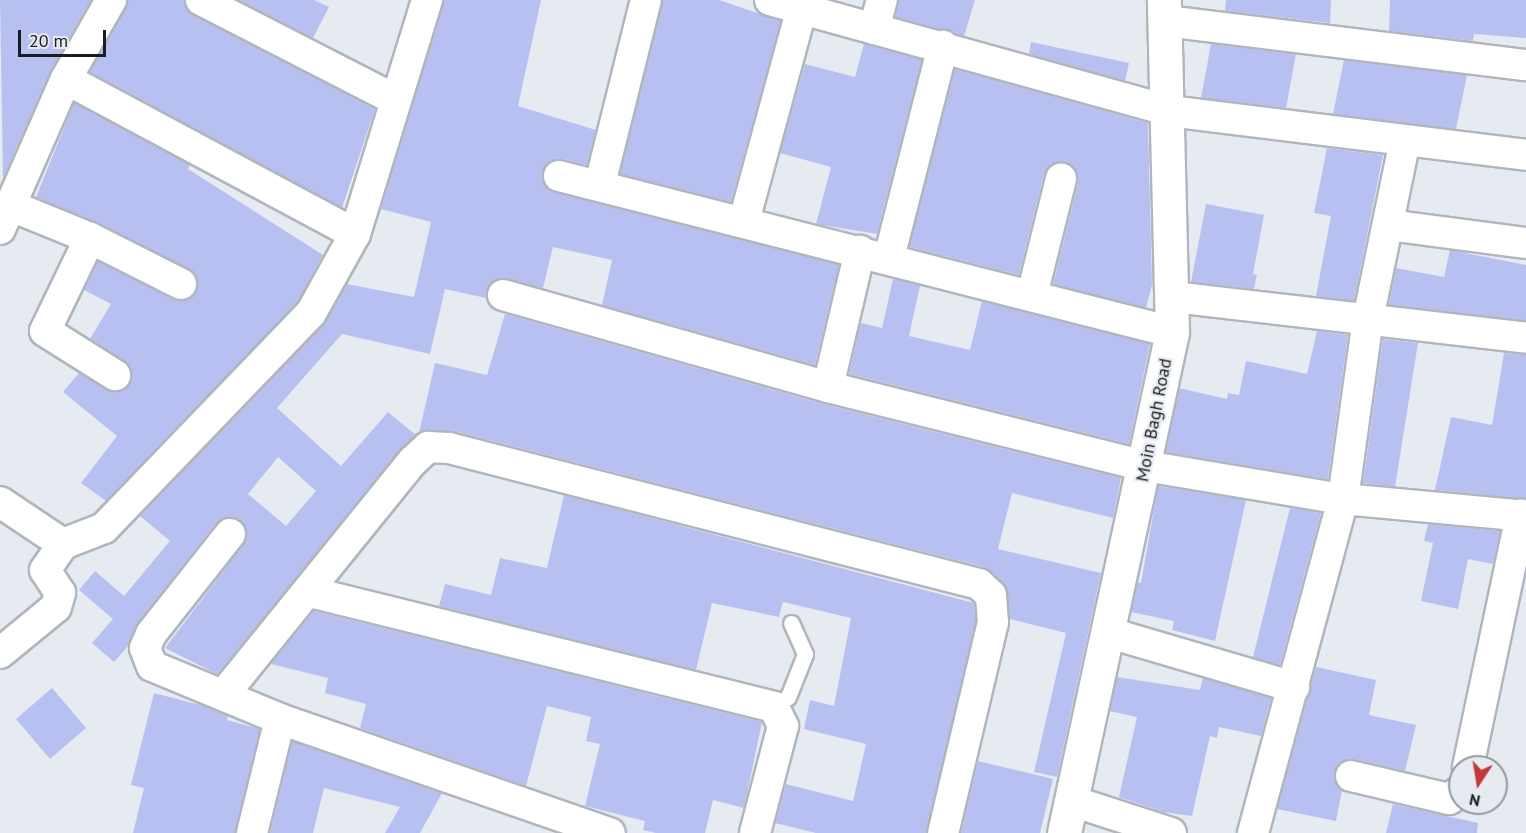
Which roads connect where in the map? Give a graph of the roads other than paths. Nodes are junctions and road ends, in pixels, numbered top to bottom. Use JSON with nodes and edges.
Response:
{"nodes":[{"id":1,"x":111,"y":0,"type":"edge"},
{"id":2,"x":201,"y":0,"type":"edge"},
{"id":3,"x":427,"y":0,"type":"edge"},
{"id":4,"x":646,"y":0,"type":"edge"},
{"id":5,"x":770,"y":0,"type":"edge"},
{"id":6,"x":882,"y":0,"type":"edge"},
{"id":7,"x":802,"y":8,"type":"junction"},
{"id":8,"x":1165,"y":11,"type":"edge"},
{"id":9,"x":874,"y":29,"type":"junction"},
{"id":10,"x":943,"y":46,"type":"junction"},
{"id":11,"x":1526,"y":65,"type":"edge"},
{"id":12,"x":66,"y":79,"type":"junction"},
{"id":13,"x":394,"y":99,"type":"junction"},
{"id":14,"x":1169,"y":111,"type":"junction"},
{"id":15,"x":1405,"y":141,"type":"junction"},
{"id":16,"x":1526,"y":155,"type":"edge"},
{"id":17,"x":559,"y":176,"type":"dead end"},
{"id":18,"x":1061,"y":179,"type":"dead end"},
{"id":19,"x":600,"y":184,"type":"junction"},
{"id":20,"x":5,"y":217,"type":"edge"},
{"id":21,"x":744,"y":221,"type":"junction"},
{"id":22,"x":1389,"y":225,"type":"junction"},
{"id":23,"x":355,"y":234,"type":"junction"},
{"id":24,"x":90,"y":238,"type":"junction"},
{"id":25,"x":1526,"y":243,"type":"edge"},
{"id":26,"x":860,"y":251,"type":"junction"},
{"id":27,"x":890,"y":258,"type":"junction"},
{"id":28,"x":181,"y":284,"type":"dead end"},
{"id":29,"x":503,"y":295,"type":"dead end"},
{"id":30,"x":1032,"y":295,"type":"junction"},
{"id":31,"x":1174,"y":297,"type":"junction"},
{"id":32,"x":1368,"y":319,"type":"junction"},
{"id":33,"x":1172,"y":332,"type":"junction"},
{"id":34,"x":1526,"y":338,"type":"edge"},
{"id":35,"x":115,"y":375,"type":"dead end"},
{"id":36,"x":828,"y":387,"type":"junction"},
{"id":37,"x":1145,"y":466,"type":"junction"},
{"id":38,"x":1343,"y":499,"type":"junction"},
{"id":39,"x":0,"y":502,"type":"edge"},
{"id":40,"x":1524,"y":515,"type":"edge"},
{"id":41,"x":230,"y":534,"type":"dead end"},
{"id":42,"x":63,"y":544,"type":"junction"},
{"id":43,"x":310,"y":592,"type":"junction"},
{"id":44,"x":791,"y":623,"type":"dead end"},
{"id":45,"x":1110,"y":633,"type":"junction"},
{"id":46,"x":0,"y":653,"type":"edge"},
{"id":47,"x":1294,"y":687,"type":"junction"},
{"id":48,"x":224,"y":694,"type":"junction"},
{"id":49,"x":774,"y":707,"type":"junction"},
{"id":50,"x":280,"y":719,"type":"junction"},
{"id":51,"x":1471,"y":755,"type":"edge"},
{"id":52,"x":1351,"y":776,"type":"dead end"},
{"id":53,"x":1448,"y":799,"type":"edge"},
{"id":54,"x":1072,"y":801,"type":"junction"},
{"id":55,"x":252,"y":833,"type":"edge"},
{"id":56,"x":610,"y":833,"type":"edge"},
{"id":57,"x":755,"y":833,"type":"edge"},
{"id":58,"x":944,"y":833,"type":"edge"},
{"id":59,"x":1064,"y":833,"type":"edge"},
{"id":60,"x":1171,"y":833,"type":"edge"},
{"id":61,"x":1253,"y":833,"type":"edge"}],
"edges":[{"from":1,"to":12,"type":"street"},
{"from":2,"to":13,"type":"street"},
{"from":3,"to":13,"type":"street"},
{"from":4,"to":19,"type":"street"},
{"from":5,"to":7,"type":"street"},
{"from":6,"to":9,"type":"street"},
{"from":7,"to":9,"type":"street"},
{"from":7,"to":21,"type":"street"},
{"from":8,"to":11,"type":"street"},
{"from":8,"to":14,"type":"street","name":"Moin Bagh Road"},
{"from":9,"to":10,"type":"street"},
{"from":10,"to":14,"type":"street"},
{"from":10,"to":27,"type":"street"},
{"from":12,"to":20,"type":"street"},
{"from":12,"to":23,"type":"street"},
{"from":13,"to":23,"type":"street"},
{"from":14,"to":15,"type":"street"},
{"from":14,"to":31,"type":"street","name":"Moin Bagh Road"},
{"from":15,"to":16,"type":"street"},
{"from":15,"to":22,"type":"street"},
{"from":17,"to":19,"type":"street"},
{"from":18,"to":30,"type":"street"},
{"from":19,"to":21,"type":"street"},
{"from":20,"to":24,"type":"street"},
{"from":21,"to":26,"type":"street"},
{"from":22,"to":25,"type":"street"},
{"from":22,"to":32,"type":"street"},
{"from":23,"to":42,"type":"street"},
{"from":24,"to":28,"type":"street"},
{"from":24,"to":35,"type":"street"},
{"from":26,"to":27,"type":"street"},
{"from":26,"to":36,"type":"street"},
{"from":27,"to":30,"type":"street"},
{"from":29,"to":36,"type":"street"},
{"from":30,"to":33,"type":"street"},
{"from":31,"to":32,"type":"street"},
{"from":31,"to":33,"type":"street","name":"Moin Bagh Road"},
{"from":32,"to":34,"type":"street"},
{"from":32,"to":38,"type":"street"},
{"from":33,"to":37,"type":"street","name":"Moin Bagh Road"},
{"from":36,"to":37,"type":"street"},
{"from":37,"to":38,"type":"street"},
{"from":37,"to":45,"type":"street","name":"Moin Bagh Road"},
{"from":38,"to":40,"type":"street"},
{"from":38,"to":47,"type":"street"},
{"from":39,"to":42,"type":"street"},
{"from":40,"to":51,"type":"street"},
{"from":41,"to":48,"type":"street"},
{"from":42,"to":46,"type":"street"},
{"from":43,"to":48,"type":"street"},
{"from":43,"to":49,"type":"street"},
{"from":43,"to":58,"type":"street"},
{"from":44,"to":49,"type":"lane"},
{"from":45,"to":47,"type":"street"},
{"from":45,"to":54,"type":"street","name":"Moin Bagh Road"},
{"from":47,"to":61,"type":"street"},
{"from":48,"to":50,"type":"street"},
{"from":49,"to":57,"type":"street"},
{"from":50,"to":55,"type":"street"},
{"from":50,"to":56,"type":"street"},
{"from":52,"to":53,"type":"street"},
{"from":54,"to":59,"type":"street","name":"Moin Bagh Road"},
{"from":54,"to":60,"type":"street"}]}
